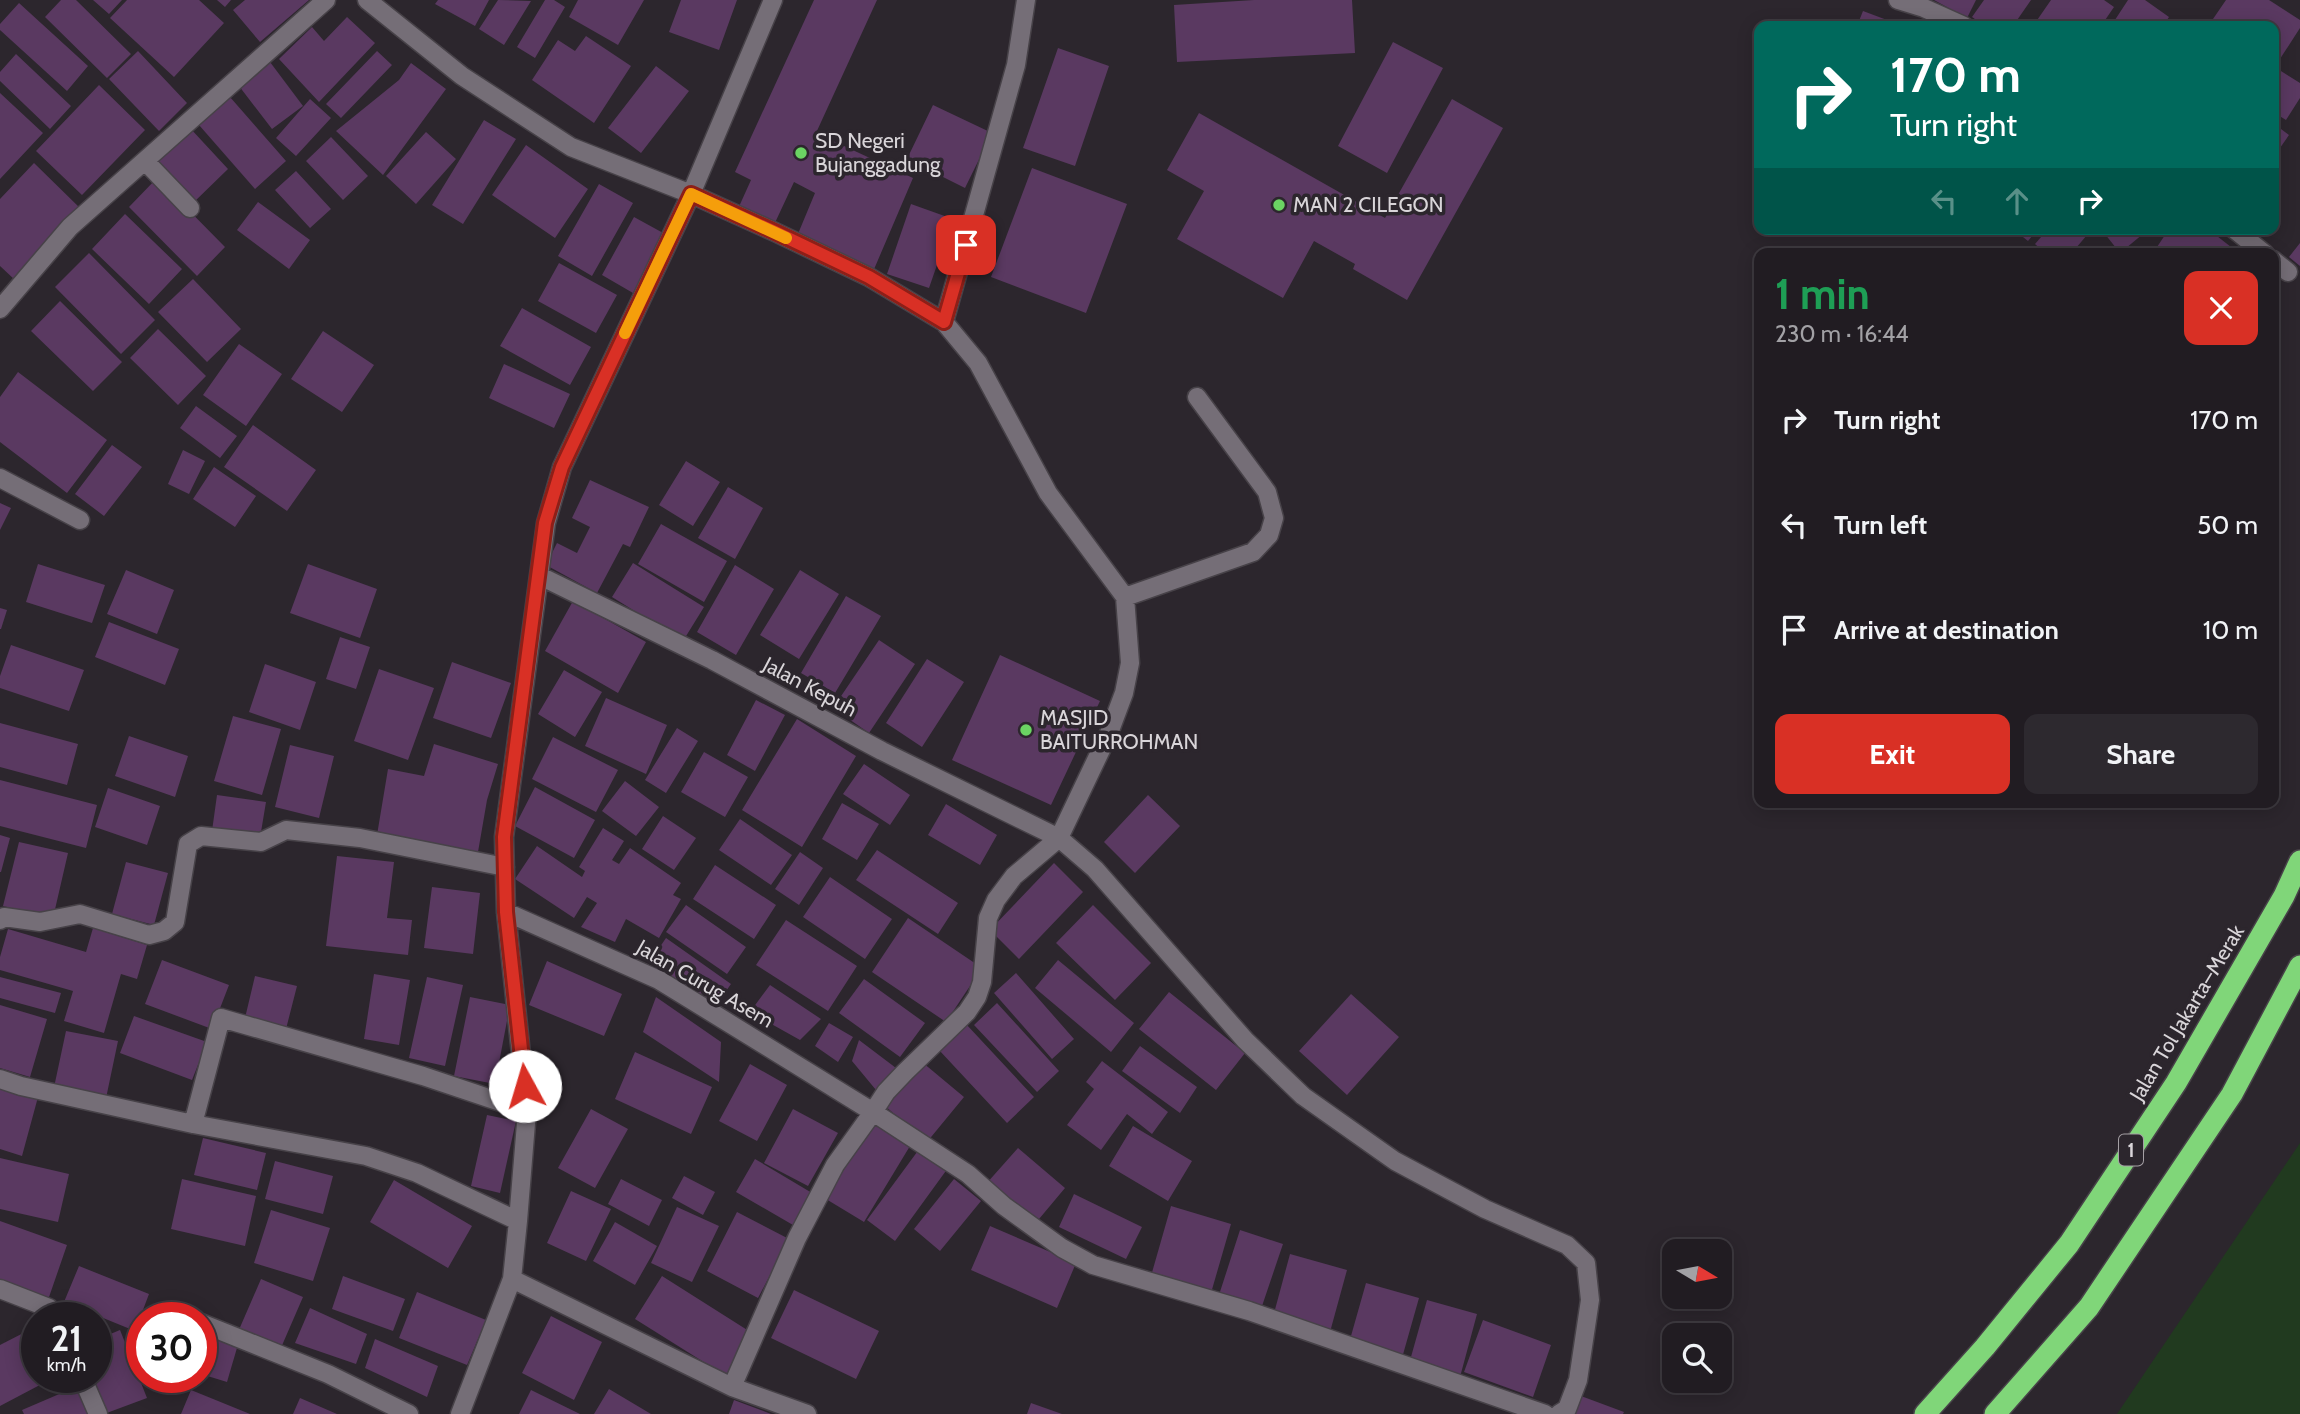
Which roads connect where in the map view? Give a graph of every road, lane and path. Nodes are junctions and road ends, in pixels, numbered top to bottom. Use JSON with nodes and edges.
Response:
{"nodes":[{"id":1,"x":327,"y":0,"type":"edge"},
{"id":2,"x":367,"y":0,"type":"edge"},
{"id":3,"x":773,"y":0,"type":"edge"},
{"id":4,"x":1027,"y":0,"type":"edge"},
{"id":5,"x":1898,"y":0,"type":"edge"},
{"id":6,"x":1953,"y":21,"type":"edge"},
{"id":7,"x":145,"y":161,"type":"junction"},
{"id":8,"x":691,"y":194,"type":"junction"},
{"id":9,"x":190,"y":208,"type":"dead end"},
{"id":10,"x":2241,"y":235,"type":"edge"},
{"id":11,"x":2258,"y":248,"type":"edge"},
{"id":12,"x":2279,"y":265,"type":"edge"},
{"id":13,"x":2288,"y":272,"type":"dead end"},
{"id":14,"x":0,"y":309,"type":"edge"},
{"id":15,"x":944,"y":322,"type":"junction"},
{"id":16,"x":1197,"y":397,"type":"dead end"},
{"id":17,"x":0,"y":478,"type":"edge"},
{"id":18,"x":79,"y":520,"type":"dead end"},
{"id":19,"x":540,"y":576,"type":"junction"},
{"id":20,"x":1125,"y":597,"type":"junction"},
{"id":21,"x":1059,"y":838,"type":"junction"},
{"id":22,"x":2300,"y":861,"type":"edge"},
{"id":23,"x":505,"y":867,"type":"junction"},
{"id":24,"x":506,"y":912,"type":"junction"},
{"id":25,"x":0,"y":920,"type":"edge"},
{"id":26,"x":2300,"y":966,"type":"edge"},
{"id":27,"x":0,"y":1079,"type":"edge"},
{"id":28,"x":527,"y":1111,"type":"junction"},
{"id":29,"x":873,"y":1112,"type":"junction"},
{"id":30,"x":193,"y":1124,"type":"junction"},
{"id":31,"x":518,"y":1221,"type":"junction"},
{"id":32,"x":512,"y":1279,"type":"junction"},
{"id":33,"x":0,"y":1289,"type":"edge"},
{"id":34,"x":34,"y":1302,"type":"edge"},
{"id":35,"x":217,"y":1329,"type":"edge"},
{"id":36,"x":732,"y":1387,"type":"junction"},
{"id":37,"x":88,"y":1393,"type":"edge"},
{"id":38,"x":97,"y":1414,"type":"edge"},
{"id":39,"x":409,"y":1414,"type":"edge"},
{"id":40,"x":460,"y":1414,"type":"edge"},
{"id":41,"x":807,"y":1414,"type":"edge"},
{"id":42,"x":1545,"y":1414,"type":"edge"},
{"id":43,"x":1559,"y":1414,"type":"edge"},
{"id":44,"x":1925,"y":1414,"type":"edge"},
{"id":45,"x":1995,"y":1414,"type":"edge"}],
"edges":[{"from":1,"to":7,"type":"street"},
{"from":2,"to":8,"type":"street"},
{"from":3,"to":8,"type":"street"},
{"from":4,"to":15,"type":"street"},
{"from":5,"to":6,"type":"street"},
{"from":7,"to":9,"type":"street"},
{"from":7,"to":14,"type":"street"},
{"from":8,"to":15,"type":"street"},
{"from":8,"to":19,"type":"street"},
{"from":10,"to":11,"type":"street"},
{"from":12,"to":13,"type":"street"},
{"from":15,"to":20,"type":"street"},
{"from":16,"to":20,"type":"street"},
{"from":17,"to":18,"type":"street"},
{"from":19,"to":21,"type":"street","name":"Jalan Kepuh"},
{"from":19,"to":23,"type":"street"},
{"from":20,"to":21,"type":"street"},
{"from":21,"to":29,"type":"street"},
{"from":21,"to":43,"type":"street","name":"Jalan Kepuh"},
{"from":22,"to":44,"type":"highway","name":"Jalan Tol Jakarta–Merak","number":"1"},
{"from":23,"to":24,"type":"street"},
{"from":23,"to":25,"type":"street"},
{"from":24,"to":28,"type":"street"},
{"from":24,"to":29,"type":"street","name":"Jalan Curug Asem"},
{"from":26,"to":45,"type":"highway"},
{"from":27,"to":30,"type":"street"},
{"from":28,"to":30,"type":"street"},
{"from":28,"to":31,"type":"street"},
{"from":29,"to":36,"type":"street"},
{"from":29,"to":42,"type":"street","name":"Jalan Curug Asem"},
{"from":30,"to":31,"type":"street"},
{"from":31,"to":32,"type":"street"},
{"from":32,"to":36,"type":"street"},
{"from":32,"to":40,"type":"street"},
{"from":33,"to":34,"type":"street"},
{"from":35,"to":39,"type":"street"},
{"from":36,"to":41,"type":"street"},
{"from":37,"to":38,"type":"street"}]}
